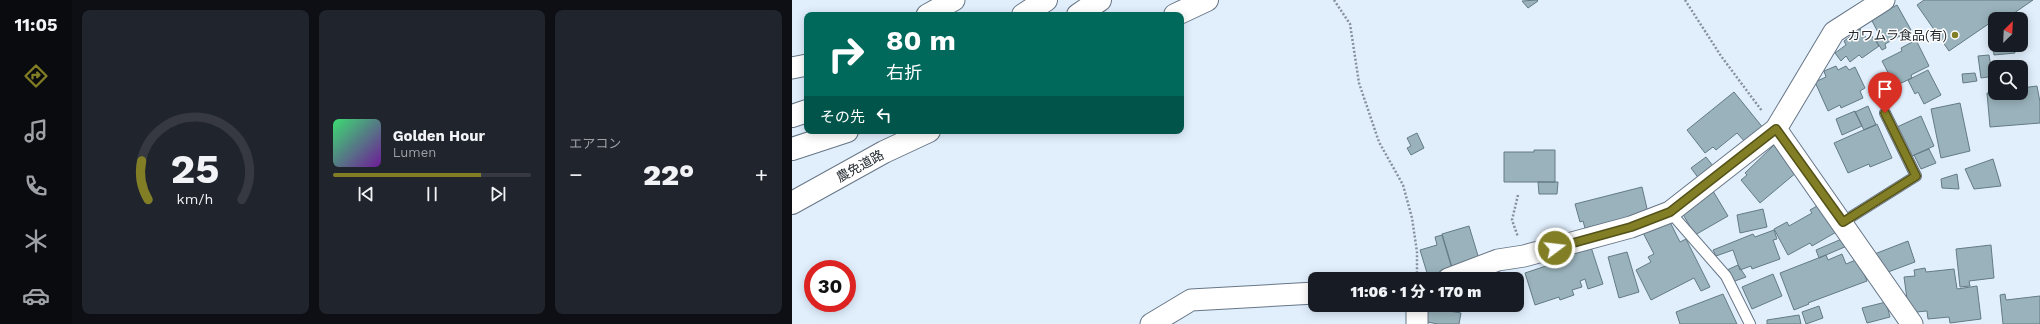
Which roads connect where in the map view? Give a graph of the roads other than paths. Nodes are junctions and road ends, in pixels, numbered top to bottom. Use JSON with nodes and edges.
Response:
{"nodes":[{"id":1,"x":954,"y":0,"type":"edge"},
{"id":2,"x":1046,"y":0,"type":"edge"},
{"id":3,"x":1100,"y":0,"type":"edge"},
{"id":4,"x":1207,"y":0,"type":"edge"},
{"id":5,"x":1884,"y":0,"type":"edge"},
{"id":6,"x":932,"y":12,"type":"edge"},
{"id":7,"x":1028,"y":12,"type":"edge"},
{"id":8,"x":1082,"y":12,"type":"edge"},
{"id":9,"x":1181,"y":12,"type":"edge"},
{"id":10,"x":804,"y":65,"type":"edge"},
{"id":11,"x":792,"y":68,"type":"edge"},
{"id":12,"x":804,"y":112,"type":"edge"},
{"id":13,"x":1885,"y":113,"type":"dead end"},
{"id":14,"x":792,"y":116,"type":"edge"},
{"id":15,"x":1776,"y":129,"type":"junction"},
{"id":16,"x":838,"y":134,"type":"edge"},
{"id":17,"x":923,"y":134,"type":"edge"},
{"id":18,"x":792,"y":149,"type":"edge"},
{"id":19,"x":792,"y":203,"type":"edge"},
{"id":20,"x":1670,"y":212,"type":"junction"},
{"id":21,"x":1843,"y":222,"type":"junction"},
{"id":22,"x":1466,"y":272,"type":"edge"},
{"id":23,"x":1308,"y":294,"type":"edge"},
{"id":24,"x":1417,"y":312,"type":"edge"},
{"id":25,"x":1151,"y":324,"type":"edge"},
{"id":26,"x":1417,"y":324,"type":"edge"},
{"id":27,"x":1750,"y":324,"type":"edge"},
{"id":28,"x":1912,"y":324,"type":"edge"}],
"edges":[{"from":1,"to":6,"type":"street"},
{"from":2,"to":7,"type":"main road"},
{"from":3,"to":8,"type":"main road"},
{"from":4,"to":9,"type":"main road"},
{"from":5,"to":15,"type":"street"},
{"from":10,"to":11,"type":"street"},
{"from":12,"to":14,"type":"main road"},
{"from":13,"to":21,"type":"lane"},
{"from":15,"to":20,"type":"street"},
{"from":15,"to":21,"type":"street"},
{"from":16,"to":18,"type":"main road"},
{"from":17,"to":19,"type":"main road","name":"農免道路"},
{"from":20,"to":22,"type":"street"},
{"from":20,"to":27,"type":"lane"},
{"from":21,"to":28,"type":"street"},
{"from":23,"to":25,"type":"street"},
{"from":24,"to":26,"type":"street"}]}
